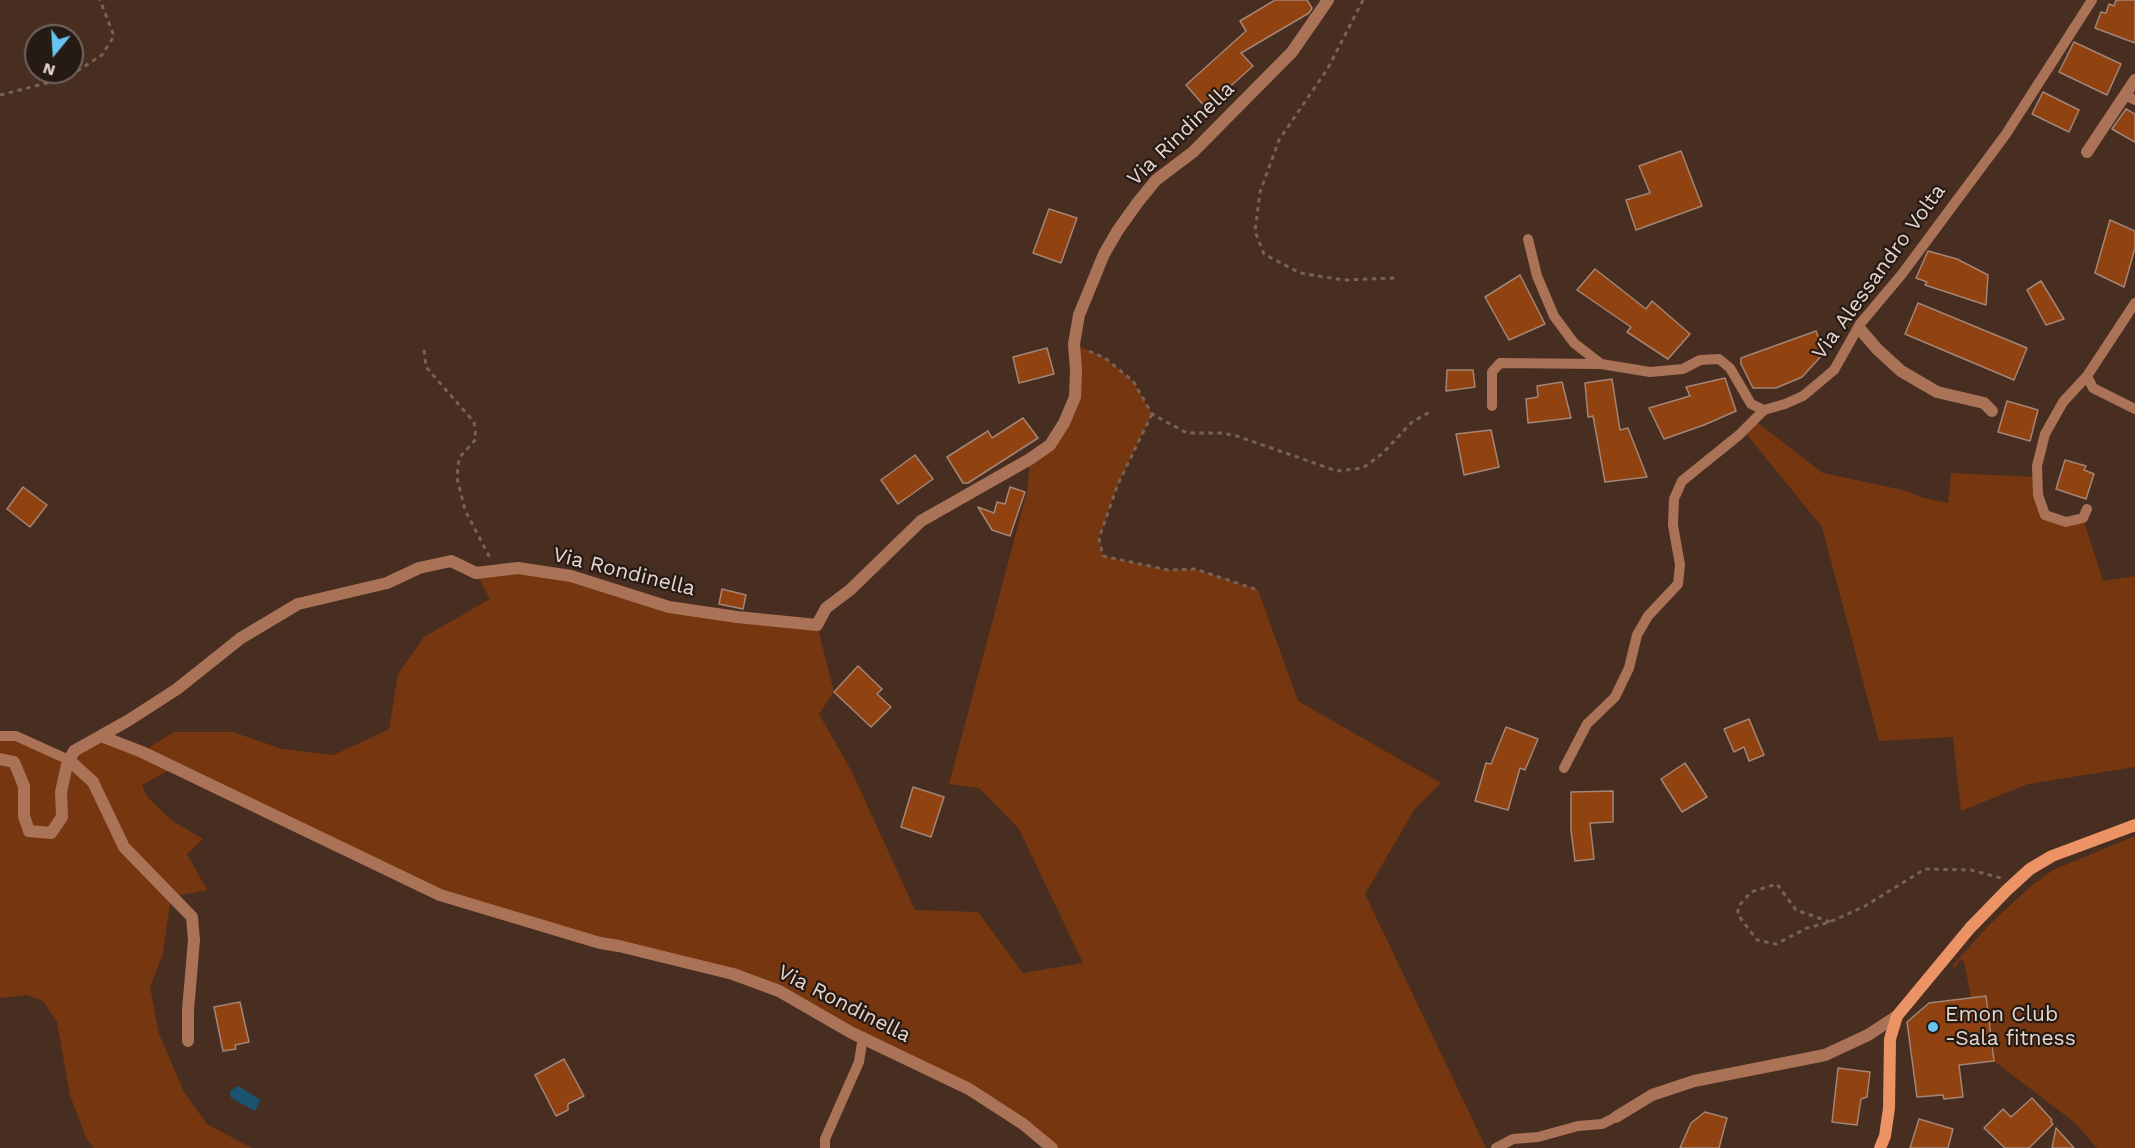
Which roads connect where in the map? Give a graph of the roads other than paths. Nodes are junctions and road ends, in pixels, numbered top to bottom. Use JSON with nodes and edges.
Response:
{"nodes":[{"id":1,"x":1328,"y":0,"type":"edge"},
{"id":2,"x":2092,"y":0,"type":"edge"},
{"id":3,"x":2135,"y":80,"type":"edge"},
{"id":4,"x":2130,"y":98,"type":"edge"},
{"id":5,"x":2087,"y":152,"type":"dead end"},
{"id":6,"x":1528,"y":239,"type":"dead end"},
{"id":7,"x":2135,"y":303,"type":"edge"},
{"id":8,"x":1858,"y":328,"type":"junction"},
{"id":9,"x":1074,"y":344,"type":"joint"},
{"id":10,"x":1601,"y":364,"type":"junction"},
{"id":11,"x":2087,"y":376,"type":"junction"},
{"id":12,"x":1492,"y":406,"type":"dead end"},
{"id":13,"x":2135,"y":409,"type":"edge"},
{"id":14,"x":1764,"y":410,"type":"junction"},
{"id":15,"x":1992,"y":411,"type":"dead end"},
{"id":16,"x":2087,"y":509,"type":"dead end"},
{"id":17,"x":101,"y":735,"type":"junction"},
{"id":18,"x":0,"y":736,"type":"edge"},
{"id":19,"x":0,"y":759,"type":"edge"},
{"id":20,"x":69,"y":760,"type":"junction"},
{"id":21,"x":1564,"y":768,"type":"dead end"},
{"id":22,"x":2135,"y":825,"type":"edge"},
{"id":23,"x":1897,"y":1016,"type":"junction"},
{"id":24,"x":863,"y":1037,"type":"junction"},
{"id":25,"x":188,"y":1041,"type":"dead end"},
{"id":26,"x":1616,"y":1117,"type":"joint"},
{"id":27,"x":825,"y":1148,"type":"edge"},
{"id":28,"x":1052,"y":1148,"type":"edge"},
{"id":29,"x":1496,"y":1148,"type":"edge"},
{"id":30,"x":1880,"y":1148,"type":"edge"}],
"edges":[{"from":1,"to":9,"type":"street","name":"Via Rindinella"},
{"from":2,"to":8,"type":"lane","name":"Via Alessandro Volta"},
{"from":3,"to":4,"type":"street"},
{"from":4,"to":5,"type":"street"},
{"from":6,"to":10,"type":"lane"},
{"from":7,"to":11,"type":"lane"},
{"from":8,"to":14,"type":"lane","name":"Via Alessandro Volta"},
{"from":8,"to":15,"type":"street"},
{"from":9,"to":17,"type":"street","name":"Via Rondinella"},
{"from":10,"to":12,"type":"lane"},
{"from":10,"to":14,"type":"lane"},
{"from":11,"to":13,"type":"lane"},
{"from":11,"to":16,"type":"lane"},
{"from":14,"to":21,"type":"lane"},
{"from":17,"to":20,"type":"street","name":"Via Rondinella"},
{"from":17,"to":24,"type":"street","name":"Via Rondinella"},
{"from":18,"to":20,"type":"lane"},
{"from":19,"to":20,"type":"street"},
{"from":20,"to":25,"type":"street"},
{"from":22,"to":23,"type":"street"},
{"from":23,"to":26,"type":"street"},
{"from":23,"to":30,"type":"street"},
{"from":24,"to":27,"type":"lane"},
{"from":24,"to":28,"type":"street","name":"Via Rondinella"},
{"from":26,"to":29,"type":"lane"}]}
